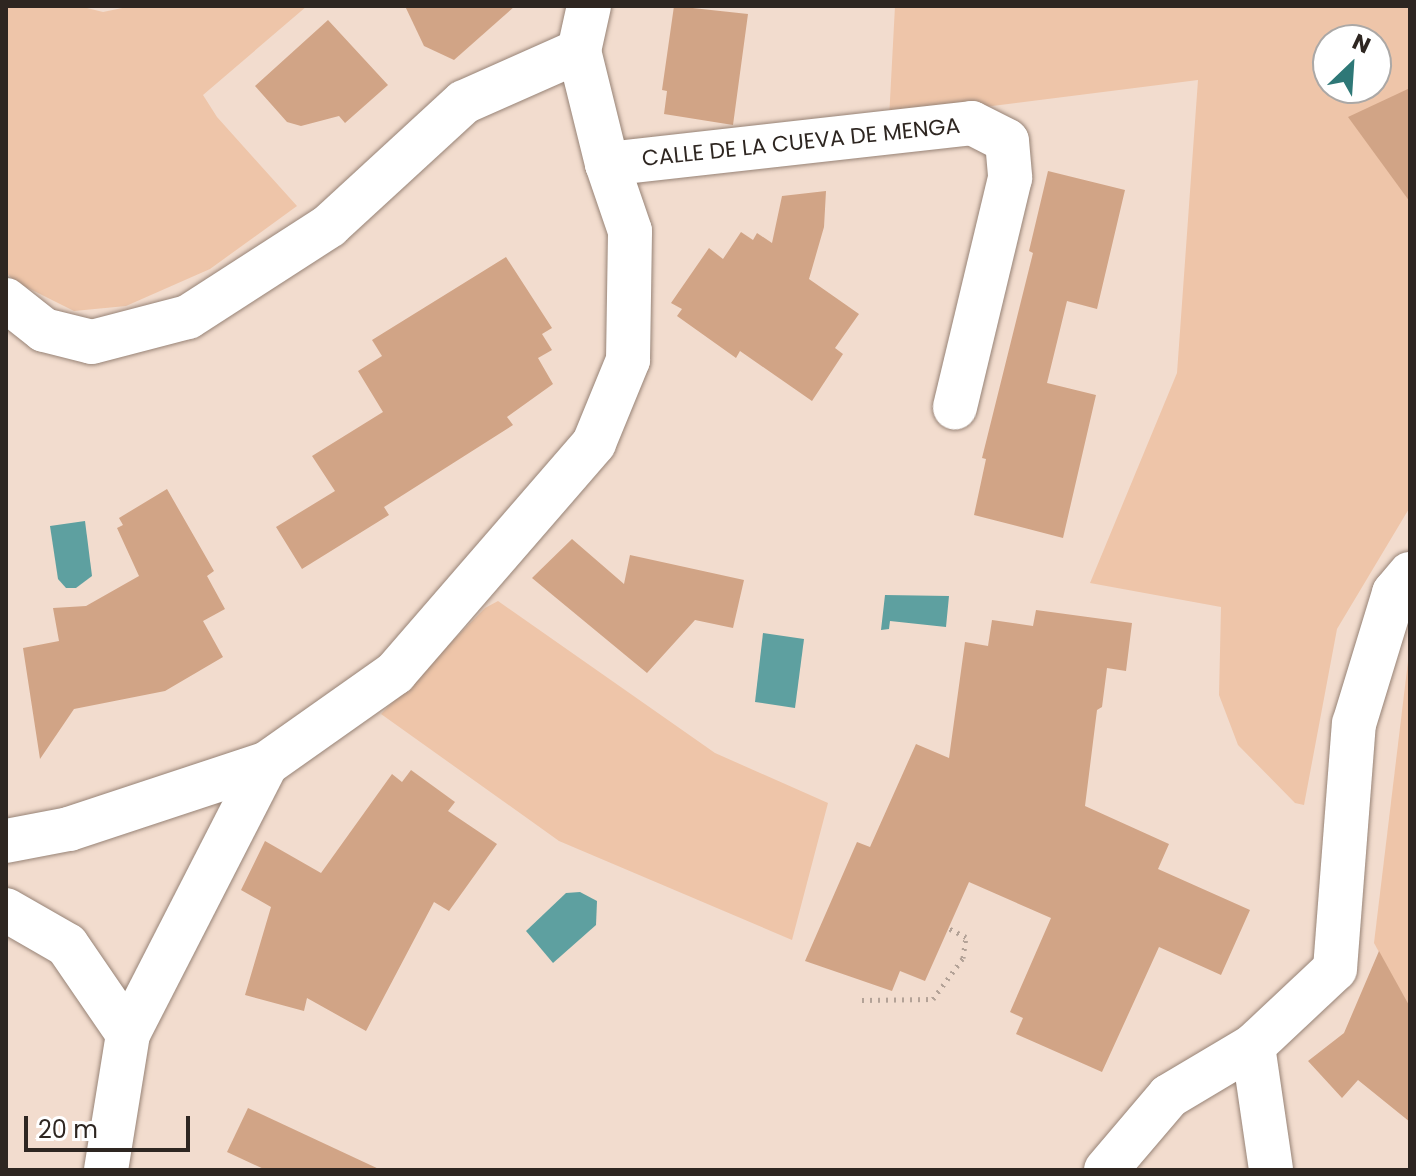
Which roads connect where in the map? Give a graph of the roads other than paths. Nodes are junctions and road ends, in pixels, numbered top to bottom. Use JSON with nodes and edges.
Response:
{"nodes":[{"id":1,"x":589,"y":6,"type":"edge"},
{"id":2,"x":579,"y":51,"type":"junction"},
{"id":3,"x":607,"y":164,"type":"junction"},
{"id":4,"x":6,"y":300,"type":"edge"},
{"id":5,"x":955,"y":407,"type":"dead end"},
{"id":6,"x":1410,"y":574,"type":"edge"},
{"id":7,"x":266,"y":764,"type":"junction"},
{"id":8,"x":6,"y":841,"type":"edge"},
{"id":9,"x":6,"y":910,"type":"edge"},
{"id":10,"x":128,"y":1034,"type":"junction"},
{"id":11,"x":1253,"y":1046,"type":"junction"},
{"id":12,"x":106,"y":1170,"type":"edge"},
{"id":13,"x":1106,"y":1170,"type":"edge"},
{"id":14,"x":1271,"y":1170,"type":"edge"}],
"edges":[{"from":1,"to":2,"type":"street"},
{"from":2,"to":3,"type":"street"},
{"from":2,"to":4,"type":"street"},
{"from":3,"to":5,"type":"street","name":"CALLE DE LA CUEVA DE MENGA"},
{"from":3,"to":7,"type":"street"},
{"from":6,"to":11,"type":"street"},
{"from":7,"to":8,"type":"street"},
{"from":7,"to":10,"type":"street"},
{"from":9,"to":10,"type":"street"},
{"from":10,"to":12,"type":"street"},
{"from":11,"to":13,"type":"street"},
{"from":11,"to":14,"type":"street"}]}
